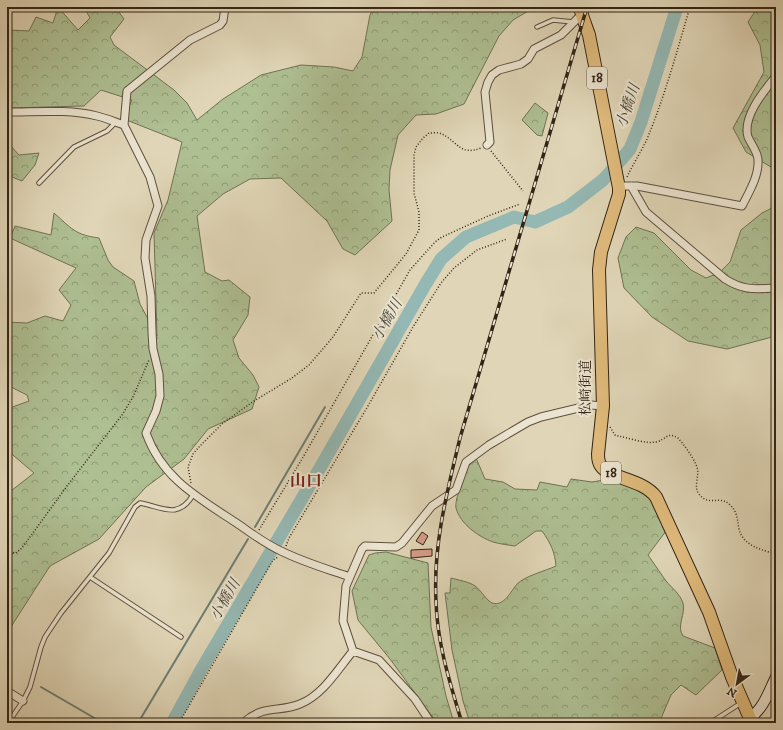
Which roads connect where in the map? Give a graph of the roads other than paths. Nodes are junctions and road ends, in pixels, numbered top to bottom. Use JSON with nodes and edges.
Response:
{"nodes":[{"id":1,"x":225,"y":7,"type":"edge"},
{"id":2,"x":578,"y":15,"type":"edge"},
{"id":3,"x":537,"y":27,"type":"dead end"},
{"id":4,"x":776,"y":76,"type":"edge"},
{"id":5,"x":7,"y":112,"type":"edge"},
{"id":6,"x":116,"y":122,"type":"junction"},
{"id":7,"x":124,"y":125,"type":"junction"},
{"id":8,"x":486,"y":145,"type":"road end"},
{"id":9,"x":39,"y":183,"type":"dead end"},
{"id":10,"x":623,"y":186,"type":"junction"},
{"id":11,"x":776,"y":288,"type":"edge"},
{"id":12,"x":603,"y":411,"type":"junction"},
{"id":13,"x":193,"y":495,"type":"junction"},
{"id":14,"x":350,"y":577,"type":"junction"},
{"id":15,"x":90,"y":578,"type":"junction"},
{"id":16,"x":181,"y":637,"type":"dead end"},
{"id":17,"x":353,"y":651,"type":"junction"},
{"id":18,"x":776,"y":677,"type":"edge"},
{"id":19,"x":7,"y":691,"type":"edge"},
{"id":20,"x":23,"y":701,"type":"junction"},
{"id":21,"x":743,"y":702,"type":"junction"},
{"id":22,"x":751,"y":720,"type":"edge"},
{"id":23,"x":8,"y":723,"type":"edge"},
{"id":24,"x":243,"y":723,"type":"edge"},
{"id":25,"x":431,"y":723,"type":"edge"},
{"id":26,"x":710,"y":723,"type":"edge"}],
"edges":[{"from":1,"to":7,"type":"street"},
{"from":2,"to":3,"type":"lane"},
{"from":2,"to":8,"type":"street"},
{"from":2,"to":10,"type":"main road","name":"松崎街道","number":"18"},
{"from":4,"to":10,"type":"street"},
{"from":5,"to":6,"type":"street"},
{"from":6,"to":7,"type":"street"},
{"from":6,"to":9,"type":"lane"},
{"from":7,"to":13,"type":"street"},
{"from":10,"to":11,"type":"street"},
{"from":10,"to":12,"type":"main road","name":"松崎街道","number":"18"},
{"from":12,"to":14,"type":"street"},
{"from":12,"to":21,"type":"main road","name":"松崎街道","number":"18"},
{"from":13,"to":14,"type":"street"},
{"from":13,"to":15,"type":"lane"},
{"from":14,"to":17,"type":"street"},
{"from":15,"to":16,"type":"lane"},
{"from":15,"to":20,"type":"lane"},
{"from":17,"to":24,"type":"street"},
{"from":17,"to":25,"type":"street"},
{"from":18,"to":22,"type":"street"},
{"from":19,"to":20,"type":"street"},
{"from":20,"to":23,"type":"lane"},
{"from":21,"to":22,"type":"main road","name":"松崎街道","number":"18"},
{"from":21,"to":26,"type":"lane"}]}
